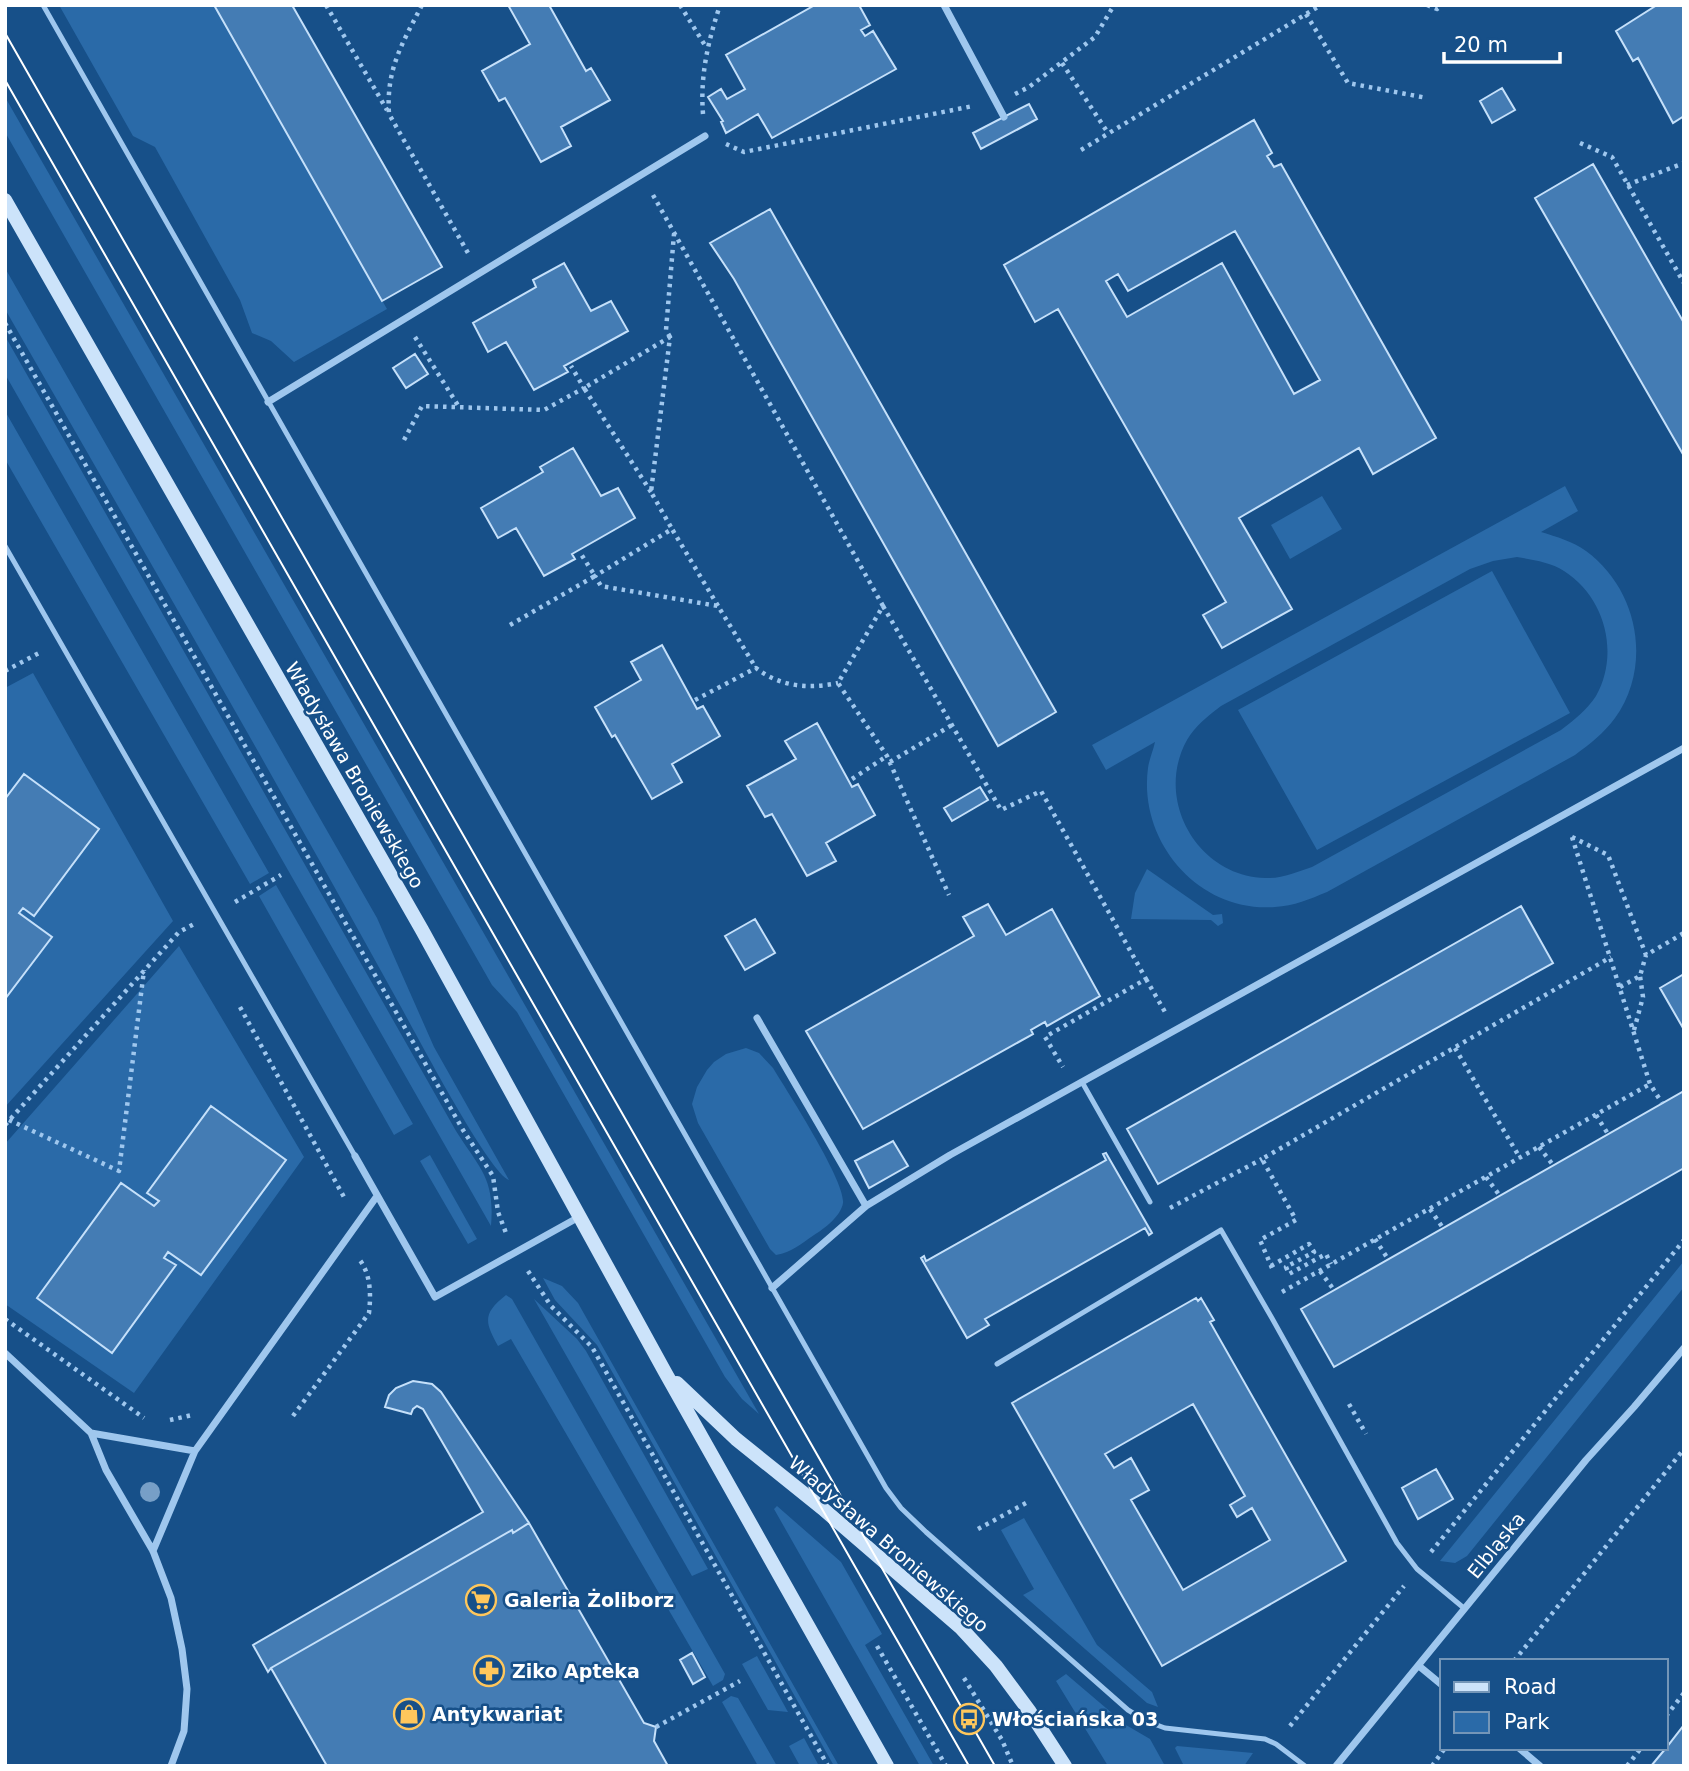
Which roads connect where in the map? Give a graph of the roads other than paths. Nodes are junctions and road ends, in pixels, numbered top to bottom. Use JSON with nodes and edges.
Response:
{"nodes":[{"id":1,"x":43,"y":5,"type":"edge"},
{"id":2,"x":944,"y":5,"type":"edge"},
{"id":3,"x":1004,"y":117,"type":"dead end"},
{"id":4,"x":705,"y":136,"type":"road end"},
{"id":5,"x":5,"y":200,"type":"edge"},
{"id":6,"x":268,"y":402,"type":"junction"},
{"id":7,"x":5,"y":546,"type":"edge"},
{"id":8,"x":1684,"y":748,"type":"edge"},
{"id":9,"x":757,"y":1018,"type":"dead end"},
{"id":10,"x":1082,"y":1082,"type":"junction"},
{"id":11,"x":355,"y":1156,"type":"joint"},
{"id":12,"x":377,"y":1196,"type":"junction"},
{"id":13,"x":1150,"y":1202,"type":"dead end"},
{"id":14,"x":866,"y":1206,"type":"junction"},
{"id":15,"x":579,"y":1217,"type":"junction"},
{"id":16,"x":772,"y":1288,"type":"junction"},
{"id":17,"x":1684,"y":1348,"type":"edge"},
{"id":18,"x":5,"y":1353,"type":"edge"},
{"id":19,"x":997,"y":1364,"type":"dead end"},
{"id":20,"x":666,"y":1372,"type":"junction"},
{"id":21,"x":91,"y":1433,"type":"junction"},
{"id":22,"x":195,"y":1451,"type":"junction"},
{"id":23,"x":153,"y":1551,"type":"junction"},
{"id":24,"x":1465,"y":1609,"type":"junction"},
{"id":25,"x":1419,"y":1666,"type":"junction"},
{"id":26,"x":1440,"y":1683,"type":"edge"},
{"id":27,"x":1521,"y":1750,"type":"edge"},
{"id":28,"x":171,"y":1766,"type":"edge"},
{"id":29,"x":887,"y":1766,"type":"edge"},
{"id":30,"x":1065,"y":1766,"type":"edge"},
{"id":31,"x":1305,"y":1766,"type":"edge"},
{"id":32,"x":1336,"y":1766,"type":"edge"},
{"id":33,"x":1540,"y":1766,"type":"edge"}],
"edges":[{"from":1,"to":6,"type":"lane"},
{"from":2,"to":3,"type":"street"},
{"from":4,"to":6,"type":"street"},
{"from":5,"to":15,"type":"main road","name":"Władysława Broniewskiego"},
{"from":6,"to":16,"type":"lane"},
{"from":7,"to":11,"type":"lane"},
{"from":8,"to":10,"type":"street"},
{"from":9,"to":14,"type":"street"},
{"from":10,"to":13,"type":"lane"},
{"from":10,"to":14,"type":"street"},
{"from":11,"to":12,"type":"street"},
{"from":12,"to":15,"type":"street"},
{"from":12,"to":22,"type":"street"},
{"from":14,"to":16,"type":"street"},
{"from":15,"to":20,"type":"main road","name":"Władysława Broniewskiego"},
{"from":16,"to":31,"type":"lane"},
{"from":17,"to":24,"type":"street","name":"Elbląska"},
{"from":18,"to":21,"type":"street"},
{"from":19,"to":24,"type":"lane"},
{"from":20,"to":29,"type":"main road","name":"Władysława Broniewskiego"},
{"from":20,"to":30,"type":"main road","name":"Władysława Broniewskiego"},
{"from":21,"to":22,"type":"street"},
{"from":21,"to":23,"type":"street"},
{"from":22,"to":23,"type":"street"},
{"from":23,"to":28,"type":"street"},
{"from":24,"to":25,"type":"street","name":"Elbląska"},
{"from":25,"to":26,"type":"street"},
{"from":25,"to":32,"type":"street","name":"Elbląska"},
{"from":27,"to":33,"type":"street"}]}
